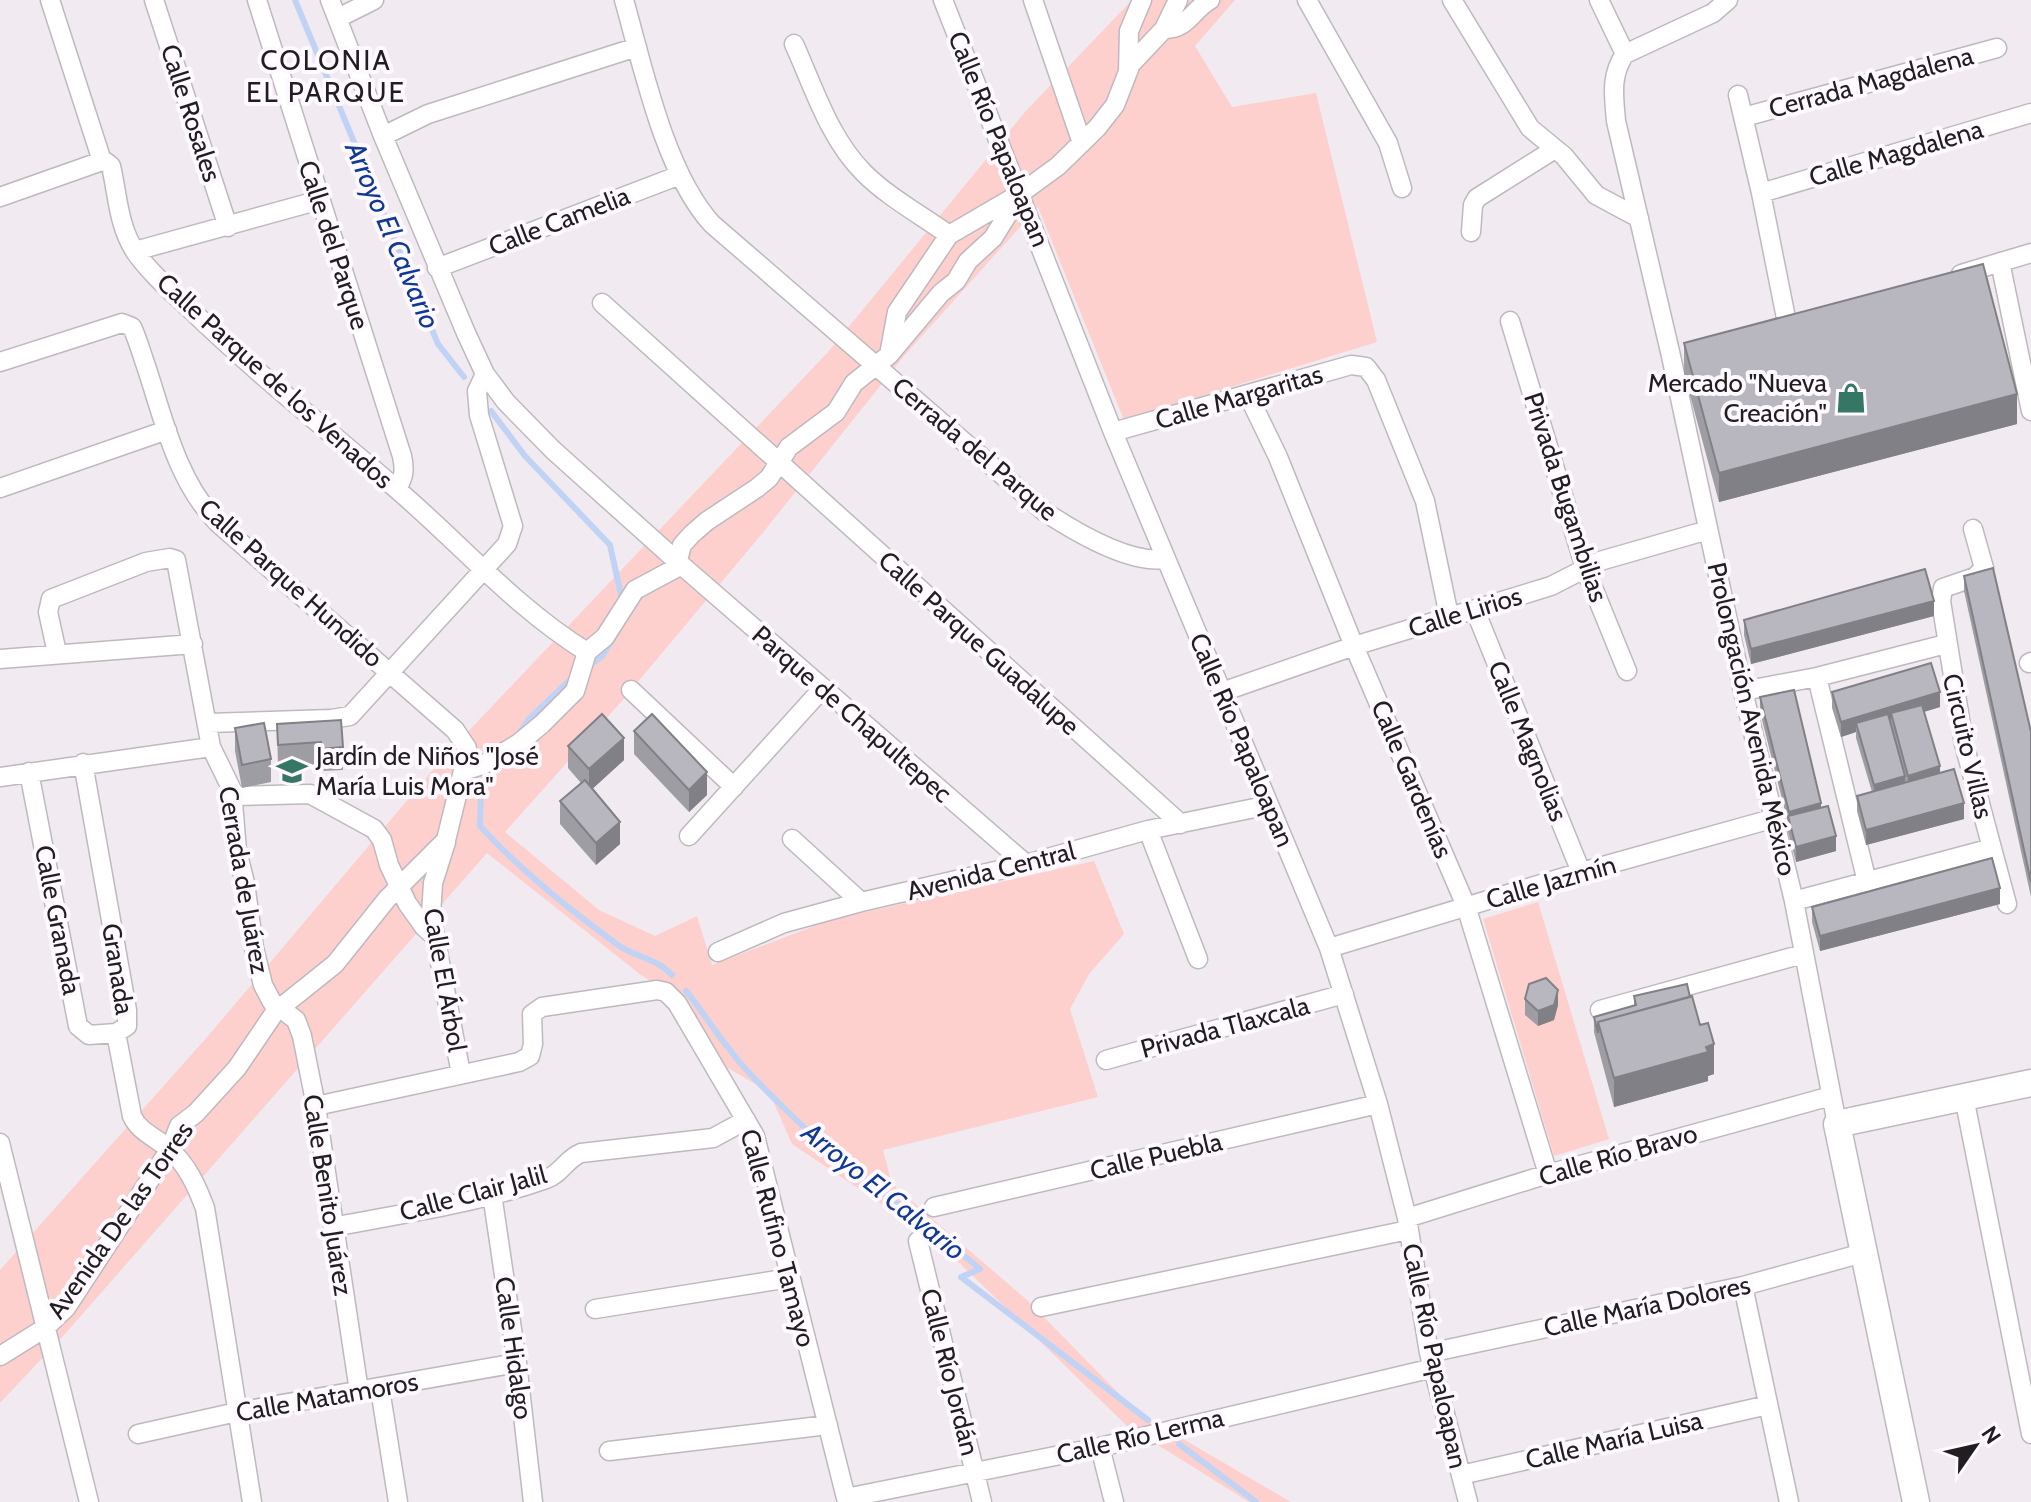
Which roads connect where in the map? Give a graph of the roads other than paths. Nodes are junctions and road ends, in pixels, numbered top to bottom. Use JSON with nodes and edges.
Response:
{"nodes":[{"id":1,"x":50,"y":0,"type":"edge"},
{"id":2,"x":154,"y":0,"type":"edge"},
{"id":3,"x":257,"y":0,"type":"edge"},
{"id":4,"x":330,"y":0,"type":"edge"},
{"id":5,"x":374,"y":0,"type":"edge"},
{"id":6,"x":624,"y":0,"type":"edge"},
{"id":7,"x":943,"y":0,"type":"edge"},
{"id":8,"x":1033,"y":0,"type":"edge"},
{"id":9,"x":1142,"y":0,"type":"edge"},
{"id":10,"x":1178,"y":0,"type":"edge"},
{"id":11,"x":1210,"y":0,"type":"edge"},
{"id":12,"x":1307,"y":0,"type":"edge"},
{"id":13,"x":1452,"y":0,"type":"edge"},
{"id":14,"x":1599,"y":0,"type":"edge"},
{"id":15,"x":1728,"y":0,"type":"edge"},
{"id":16,"x":338,"y":18,"type":"junction"},
{"id":17,"x":1164,"y":29,"type":"junction"},
{"id":18,"x":794,"y":44,"type":"dead end"},
{"id":19,"x":637,"y":47,"type":"junction"},
{"id":20,"x":1997,"y":48,"type":"dead end"},
{"id":21,"x":1625,"y":54,"type":"junction"},
{"id":22,"x":1128,"y":72,"type":"junction"},
{"id":23,"x":1738,"y":95,"type":"dead end"},
{"id":24,"x":2031,"y":113,"type":"edge"},
{"id":25,"x":1744,"y":117,"type":"junction"},
{"id":26,"x":383,"y":136,"type":"junction"},
{"id":27,"x":1082,"y":143,"type":"junction"},
{"id":28,"x":1555,"y":149,"type":"junction"},
{"id":29,"x":102,"y":161,"type":"junction"},
{"id":30,"x":680,"y":175,"type":"junction"},
{"id":31,"x":1402,"y":188,"type":"dead end"},
{"id":32,"x":1021,"y":193,"type":"junction"},
{"id":33,"x":1761,"y":193,"type":"junction"},
{"id":34,"x":0,"y":197,"type":"edge"},
{"id":35,"x":320,"y":200,"type":"junction"},
{"id":36,"x":1639,"y":218,"type":"junction"},
{"id":37,"x":228,"y":227,"type":"junction"},
{"id":38,"x":1471,"y":232,"type":"dead end"},
{"id":39,"x":949,"y":235,"type":"junction"},
{"id":40,"x":135,"y":251,"type":"junction"},
{"id":41,"x":2031,"y":253,"type":"edge"},
{"id":42,"x":2000,"y":262,"type":"junction"},
{"id":43,"x":437,"y":268,"type":"junction"},
{"id":44,"x":1939,"y":280,"type":"edge"},
{"id":45,"x":602,"y":303,"type":"dead end"},
{"id":46,"x":1510,"y":321,"type":"dead end"},
{"id":47,"x":1787,"y":323,"type":"edge"},
{"id":48,"x":883,"y":360,"type":"junction"},
{"id":49,"x":0,"y":362,"type":"edge"},
{"id":50,"x":485,"y":374,"type":"junction"},
{"id":51,"x":1248,"y":395,"type":"junction"},
{"id":52,"x":2031,"y":411,"type":"edge"},
{"id":53,"x":167,"y":430,"type":"junction"},
{"id":54,"x":1113,"y":432,"type":"junction"},
{"id":55,"x":778,"y":463,"type":"junction"},
{"id":56,"x":0,"y":488,"type":"edge"},
{"id":57,"x":397,"y":489,"type":"junction"},
{"id":58,"x":1973,"y":529,"type":"dead end"},
{"id":59,"x":1708,"y":530,"type":"junction"},
{"id":60,"x":1165,"y":559,"type":"junction"},
{"id":61,"x":679,"y":563,"type":"junction"},
{"id":62,"x":1585,"y":568,"type":"junction"},
{"id":63,"x":484,"y":570,"type":"junction"},
{"id":64,"x":1475,"y":610,"type":"junction"},
{"id":65,"x":1449,"y":616,"type":"junction"},
{"id":66,"x":193,"y":644,"type":"junction"},
{"id":67,"x":1946,"y":644,"type":"junction"},
{"id":68,"x":1354,"y":646,"type":"junction"},
{"id":69,"x":587,"y":652,"type":"junction"},
{"id":70,"x":57,"y":653,"type":"junction"},
{"id":71,"x":0,"y":659,"type":"edge"},
{"id":72,"x":1627,"y":671,"type":"dead end"},
{"id":73,"x":389,"y":673,"type":"junction"},
{"id":74,"x":1817,"y":677,"type":"junction"},
{"id":75,"x":823,"y":688,"type":"junction"},
{"id":76,"x":631,"y":690,"type":"dead end"},
{"id":77,"x":1743,"y":691,"type":"junction"},
{"id":78,"x":1222,"y":692,"type":"junction"},
{"id":79,"x":208,"y":723,"type":"junction"},
{"id":80,"x":211,"y":747,"type":"junction"},
{"id":81,"x":83,"y":763,"type":"junction"},
{"id":82,"x":463,"y":771,"type":"junction"},
{"id":83,"x":29,"y":772,"type":"junction"},
{"id":84,"x":0,"y":777,"type":"edge"},
{"id":85,"x":734,"y":787,"type":"junction"},
{"id":86,"x":233,"y":796,"type":"junction"},
{"id":87,"x":1269,"y":805,"type":"junction"},
{"id":88,"x":1775,"y":818,"type":"junction"},
{"id":89,"x":1181,"y":824,"type":"junction"},
{"id":90,"x":1148,"y":830,"type":"junction"},
{"id":91,"x":689,"y":836,"type":"dead end"},
{"id":92,"x":792,"y":839,"type":"dead end"},
{"id":93,"x":446,"y":840,"type":"junction"},
{"id":94,"x":1992,"y":848,"type":"junction"},
{"id":95,"x":1026,"y":864,"type":"junction"},
{"id":96,"x":1581,"y":872,"type":"junction"},
{"id":97,"x":1867,"y":882,"type":"junction"},
{"id":98,"x":398,"y":886,"type":"junction"},
{"id":99,"x":1801,"y":898,"type":"junction"},
{"id":100,"x":861,"y":902,"type":"junction"},
{"id":101,"x":2007,"y":904,"type":"dead end"},
{"id":102,"x":1466,"y":906,"type":"junction"},
{"id":103,"x":433,"y":935,"type":"junction"},
{"id":104,"x":1329,"y":948,"type":"junction"},
{"id":105,"x":718,"y":952,"type":"dead end"},
{"id":106,"x":1803,"y":954,"type":"junction"},
{"id":107,"x":1198,"y":959,"type":"dead end"},
{"id":108,"x":1344,"y":994,"type":"junction"},
{"id":109,"x":281,"y":1006,"type":"junction"},
{"id":110,"x":1600,"y":1010,"type":"dead end"},
{"id":111,"x":116,"y":1033,"type":"junction"},
{"id":112,"x":1106,"y":1060,"type":"dead end"},
{"id":113,"x":461,"y":1074,"type":"junction"},
{"id":114,"x":2031,"y":1083,"type":"edge"},
{"id":115,"x":1831,"y":1096,"type":"junction"},
{"id":116,"x":1964,"y":1097,"type":"junction"},
{"id":117,"x":1378,"y":1104,"type":"junction"},
{"id":118,"x":316,"y":1106,"type":"junction"},
{"id":119,"x":746,"y":1120,"type":"junction"},
{"id":120,"x":1837,"y":1124,"type":"junction"},
{"id":121,"x":0,"y":1143,"type":"edge"},
{"id":122,"x":170,"y":1149,"type":"junction"},
{"id":123,"x":1548,"y":1174,"type":"junction"},
{"id":124,"x":492,"y":1194,"type":"junction"},
{"id":125,"x":934,"y":1207,"type":"dead end"},
{"id":126,"x":1408,"y":1224,"type":"junction"},
{"id":127,"x":333,"y":1227,"type":"junction"},
{"id":128,"x":918,"y":1241,"type":"dead end"},
{"id":129,"x":1863,"y":1253,"type":"junction"},
{"id":130,"x":790,"y":1278,"type":"junction"},
{"id":131,"x":1743,"y":1286,"type":"junction"},
{"id":132,"x":1041,"y":1307,"type":"dead end"},
{"id":133,"x":595,"y":1309,"type":"dead end"},
{"id":134,"x":45,"y":1328,"type":"junction"},
{"id":135,"x":0,"y":1356,"type":"edge"},
{"id":136,"x":1431,"y":1361,"type":"junction"},
{"id":137,"x":517,"y":1363,"type":"junction"},
{"id":138,"x":380,"y":1389,"type":"junction"},
{"id":139,"x":359,"y":1391,"type":"junction"},
{"id":140,"x":1768,"y":1405,"type":"junction"},
{"id":141,"x":237,"y":1412,"type":"junction"},
{"id":142,"x":828,"y":1425,"type":"junction"},
{"id":143,"x":138,"y":1434,"type":"dead end"},
{"id":144,"x":2031,"y":1434,"type":"edge"},
{"id":145,"x":1100,"y":1447,"type":"junction"},
{"id":146,"x":609,"y":1451,"type":"dead end"},
{"id":147,"x":975,"y":1472,"type":"junction"},
{"id":148,"x":1461,"y":1475,"type":"junction"},
{"id":149,"x":847,"y":1500,"type":"edge"},
{"id":150,"x":1464,"y":1501,"type":"edge"},
{"id":151,"x":89,"y":1502,"type":"edge"},
{"id":152,"x":252,"y":1502,"type":"edge"},
{"id":153,"x":398,"y":1502,"type":"edge"},
{"id":154,"x":533,"y":1502,"type":"edge"},
{"id":155,"x":982,"y":1502,"type":"edge"},
{"id":156,"x":1114,"y":1502,"type":"edge"},
{"id":157,"x":1789,"y":1502,"type":"edge"},
{"id":158,"x":1916,"y":1502,"type":"edge"}],
"edges":[{"from":1,"to":29,"type":"street","name":"Calle Parque de los Venados"},
{"from":2,"to":37,"type":"street","name":"Calle Rosales"},
{"from":3,"to":35,"type":"street","name":"Calle del Parque"},
{"from":4,"to":16,"type":"street","name":"Parque de Chapultepec"},
{"from":5,"to":16,"type":"street"},
{"from":6,"to":19,"type":"street"},
{"from":7,"to":32,"type":"street","name":"Calle Río Papaloapan"},
{"from":8,"to":27,"type":"street"},
{"from":9,"to":22,"type":"street"},
{"from":10,"to":17,"type":"street"},
{"from":11,"to":17,"type":"street"},
{"from":12,"to":31,"type":"street"},
{"from":13,"to":28,"type":"street"},
{"from":14,"to":21,"type":"street"},
{"from":15,"to":21,"type":"street"},
{"from":16,"to":26,"type":"street","name":"Parque de Chapultepec"},
{"from":17,"to":22,"type":"street"},
{"from":18,"to":39,"type":"street"},
{"from":19,"to":26,"type":"street"},
{"from":19,"to":30,"type":"street"},
{"from":20,"to":25,"type":"street","name":"Cerrada Magdalena"},
{"from":21,"to":36,"type":"street","name":"Prolongación Avenida México"},
{"from":22,"to":27,"type":"street"},
{"from":23,"to":25,"type":"street"},
{"from":24,"to":33,"type":"street","name":"Calle Magdalena"},
{"from":25,"to":33,"type":"street"},
{"from":26,"to":43,"type":"street","name":"Parque de Chapultepec"},
{"from":27,"to":32,"type":"street"},
{"from":28,"to":36,"type":"street"},
{"from":28,"to":38,"type":"street"},
{"from":29,"to":34,"type":"street"},
{"from":29,"to":40,"type":"street","name":"Calle Parque de los Venados"},
{"from":30,"to":43,"type":"street","name":"Calle Camelia"},
{"from":30,"to":48,"type":"street"},
{"from":32,"to":39,"type":"street"},
{"from":32,"to":48,"type":"street"},
{"from":32,"to":54,"type":"street","name":"Calle Río Papaloapan"},
{"from":33,"to":47,"type":"street"},
{"from":35,"to":37,"type":"street"},
{"from":35,"to":57,"type":"street","name":"Calle del Parque"},
{"from":36,"to":59,"type":"street","name":"Prolongación Avenida México"},
{"from":37,"to":40,"type":"street"},
{"from":39,"to":48,"type":"street"},
{"from":40,"to":57,"type":"street","name":"Calle Parque de los Venados"},
{"from":41,"to":42,"type":"street"},
{"from":42,"to":44,"type":"street"},
{"from":42,"to":52,"type":"street"},
{"from":43,"to":50,"type":"street","name":"Parque de Chapultepec"},
{"from":45,"to":55,"type":"street","name":"Calle Parque Guadalupe"},
{"from":46,"to":62,"type":"street","name":"Privada Bugambilias"},
{"from":48,"to":55,"type":"street"},
{"from":48,"to":60,"type":"street","name":"Cerrada del Parque"},
{"from":49,"to":53,"type":"street","name":"Calle Parque Hundido"},
{"from":50,"to":61,"type":"street","name":"Parque de Chapultepec"},
{"from":50,"to":63,"type":"street"},
{"from":51,"to":54,"type":"street","name":"Calle Margaritas"},
{"from":51,"to":65,"type":"street","name":"Calle Margaritas"},
{"from":51,"to":68,"type":"street","name":"Calle Gardenías"},
{"from":53,"to":56,"type":"street"},
{"from":53,"to":73,"type":"street","name":"Calle Parque Hundido"},
{"from":54,"to":60,"type":"street","name":"Calle Río Papaloapan"},
{"from":55,"to":61,"type":"street"},
{"from":55,"to":89,"type":"street","name":"Calle Parque Guadalupe"},
{"from":57,"to":63,"type":"street","name":"Calle Parque de los Venados"},
{"from":58,"to":67,"type":"street","name":"Circuito Villas"},
{"from":59,"to":62,"type":"street","name":"Calle Lirios"},
{"from":59,"to":77,"type":"street","name":"Prolongación Avenida México"},
{"from":60,"to":78,"type":"street","name":"Calle Río Papaloapan"},
{"from":61,"to":69,"type":"street"},
{"from":61,"to":75,"type":"street","name":"Parque de Chapultepec"},
{"from":62,"to":64,"type":"street","name":"Calle Lirios"},
{"from":62,"to":72,"type":"street","name":"Privada Bugambilias"},
{"from":63,"to":69,"type":"street","name":"Calle Parque de los Venados"},
{"from":63,"to":73,"type":"street"},
{"from":64,"to":65,"type":"street","name":"Calle Lirios"},
{"from":64,"to":96,"type":"street","name":"Calle Magnolias"},
{"from":65,"to":68,"type":"street","name":"Calle Lirios"},
{"from":66,"to":70,"type":"street"},
{"from":66,"to":70,"type":"street","name":"Cerrada de Juárez"},
{"from":66,"to":79,"type":"street","name":"Cerrada de Juárez"},
{"from":67,"to":74,"type":"street","name":"Circuito Villas"},
{"from":67,"to":94,"type":"street","name":"Circuito Villas"},
{"from":68,"to":78,"type":"street","name":"Calle Lirios"},
{"from":68,"to":102,"type":"street","name":"Calle Gardenías"},
{"from":69,"to":82,"type":"street"},
{"from":70,"to":71,"type":"street"},
{"from":73,"to":79,"type":"street"},
{"from":73,"to":82,"type":"street","name":"Calle Parque Hundido"},
{"from":74,"to":77,"type":"street","name":"Circuito Villas"},
{"from":74,"to":97,"type":"street"},
{"from":75,"to":85,"type":"street"},
{"from":75,"to":95,"type":"street","name":"Parque de Chapultepec"},
{"from":76,"to":85,"type":"street"},
{"from":77,"to":88,"type":"street","name":"Prolongación Avenida México"},
{"from":78,"to":87,"type":"street","name":"Calle Río Papaloapan"},
{"from":79,"to":80,"type":"street","name":"Cerrada de Juárez"},
{"from":80,"to":81,"type":"street"},
{"from":80,"to":86,"type":"street","name":"Cerrada de Juárez"},
{"from":81,"to":83,"type":"street"},
{"from":81,"to":111,"type":"street","name":"Granada"},
{"from":82,"to":93,"type":"street"},
{"from":83,"to":84,"type":"street"},
{"from":83,"to":111,"type":"street","name":"Calle Granada"},
{"from":85,"to":91,"type":"street"},
{"from":86,"to":98,"type":"street"},
{"from":86,"to":109,"type":"street","name":"Cerrada de Juárez"},
{"from":87,"to":89,"type":"street","name":"Avenida Central"},
{"from":87,"to":104,"type":"street","name":"Calle Río Papaloapan"},
{"from":88,"to":96,"type":"street","name":"Calle Jazmín"},
{"from":88,"to":99,"type":"street","name":"Prolongación Avenida México"},
{"from":89,"to":90,"type":"street","name":"Avenida Central"},
{"from":90,"to":95,"type":"street","name":"Avenida Central"},
{"from":90,"to":107,"type":"street"},
{"from":92,"to":100,"type":"street"},
{"from":93,"to":98,"type":"street","name":"Avenida De las Torres"},
{"from":93,"to":103,"type":"street","name":"Calle El Árbol"},
{"from":94,"to":97,"type":"street","name":"Circuito Villas"},
{"from":94,"to":101,"type":"street","name":"Circuito Villas"},
{"from":95,"to":100,"type":"street","name":"Avenida Central"},
{"from":96,"to":102,"type":"street","name":"Calle Jazmín"},
{"from":97,"to":99,"type":"street","name":"Circuito Villas"},
{"from":98,"to":103,"type":"street"},
{"from":98,"to":109,"type":"street","name":"Avenida De las Torres"},
{"from":99,"to":106,"type":"street","name":"Prolongación Avenida México"},
{"from":100,"to":105,"type":"street","name":"Avenida Central"},
{"from":102,"to":104,"type":"street","name":"Calle Jazmín"},
{"from":102,"to":123,"type":"street","name":"Calle Gardenías"},
{"from":103,"to":113,"type":"street","name":"Calle El Árbol"},
{"from":104,"to":108,"type":"street","name":"Calle Río Papaloapan"},
{"from":106,"to":110,"type":"street"},
{"from":106,"to":115,"type":"street","name":"Prolongación Avenida México"},
{"from":108,"to":112,"type":"street","name":"Privada Tlaxcala"},
{"from":108,"to":117,"type":"street","name":"Calle Río Papaloapan"},
{"from":109,"to":118,"type":"street","name":"Calle Benito Juárez"},
{"from":109,"to":122,"type":"street","name":"Avenida De las Torres"},
{"from":111,"to":122,"type":"street","name":"Granada"},
{"from":113,"to":118,"type":"street"},
{"from":113,"to":119,"type":"street","name":"Calle Rufino Tamayo"},
{"from":114,"to":116,"type":"street"},
{"from":115,"to":120,"type":"street","name":"Prolongación Avenida México"},
{"from":115,"to":123,"type":"street","name":"Calle Río Bravo"},
{"from":116,"to":120,"type":"street"},
{"from":116,"to":144,"type":"street"},
{"from":117,"to":125,"type":"street","name":"Calle Puebla"},
{"from":117,"to":126,"type":"street","name":"Calle Río Papaloapan"},
{"from":118,"to":127,"type":"street","name":"Calle Benito Juárez"},
{"from":119,"to":124,"type":"street","name":"Calle Clair Jalil"},
{"from":119,"to":130,"type":"street","name":"Calle Rufino Tamayo"},
{"from":120,"to":129,"type":"street","name":"Prolongación Avenida México"},
{"from":121,"to":134,"type":"street"},
{"from":122,"to":134,"type":"street","name":"Avenida De las Torres"},
{"from":122,"to":141,"type":"street","name":"Granada"},
{"from":123,"to":126,"type":"street","name":"Calle Río Bravo"},
{"from":124,"to":127,"type":"street","name":"Calle Clair Jalil"},
{"from":124,"to":137,"type":"street","name":"Calle Hidalgo"},
{"from":126,"to":132,"type":"street","name":"Calle Río Bravo"},
{"from":126,"to":136,"type":"street","name":"Calle Río Papaloapan"},
{"from":127,"to":139,"type":"street","name":"Calle Benito Juárez"},
{"from":128,"to":147,"type":"street","name":"Calle Río Jordán"},
{"from":129,"to":131,"type":"street","name":"Calle María Dolores"},
{"from":129,"to":158,"type":"street","name":"Prolongación Avenida México"},
{"from":130,"to":133,"type":"street"},
{"from":130,"to":142,"type":"street","name":"Calle Rufino Tamayo"},
{"from":131,"to":136,"type":"street","name":"Calle María Dolores"},
{"from":131,"to":140,"type":"street"},
{"from":134,"to":135,"type":"street","name":"Avenida De las Torres"},
{"from":134,"to":151,"type":"street"},
{"from":136,"to":145,"type":"street","name":"Calle Río Lerma"},
{"from":136,"to":148,"type":"street","name":"Calle Río Papaloapan"},
{"from":137,"to":138,"type":"street","name":"Calle Matamoros"},
{"from":137,"to":154,"type":"street","name":"Calle Hidalgo"},
{"from":138,"to":139,"type":"street","name":"Calle Matamoros"},
{"from":138,"to":153,"type":"street"},
{"from":139,"to":141,"type":"street","name":"Calle Matamoros"},
{"from":140,"to":148,"type":"street","name":"Calle María Luisa"},
{"from":140,"to":157,"type":"street"},
{"from":141,"to":143,"type":"street","name":"Calle Matamoros"},
{"from":141,"to":152,"type":"street","name":"Granada"},
{"from":142,"to":146,"type":"street"},
{"from":142,"to":149,"type":"street","name":"Calle Rufino Tamayo"},
{"from":145,"to":147,"type":"street","name":"Calle Río Lerma"},
{"from":145,"to":156,"type":"street"},
{"from":147,"to":149,"type":"street","name":"Calle Río Lerma"},
{"from":147,"to":155,"type":"street","name":"Calle Río Jordán"},
{"from":148,"to":150,"type":"street","name":"Calle Río Papaloapan"}]}
